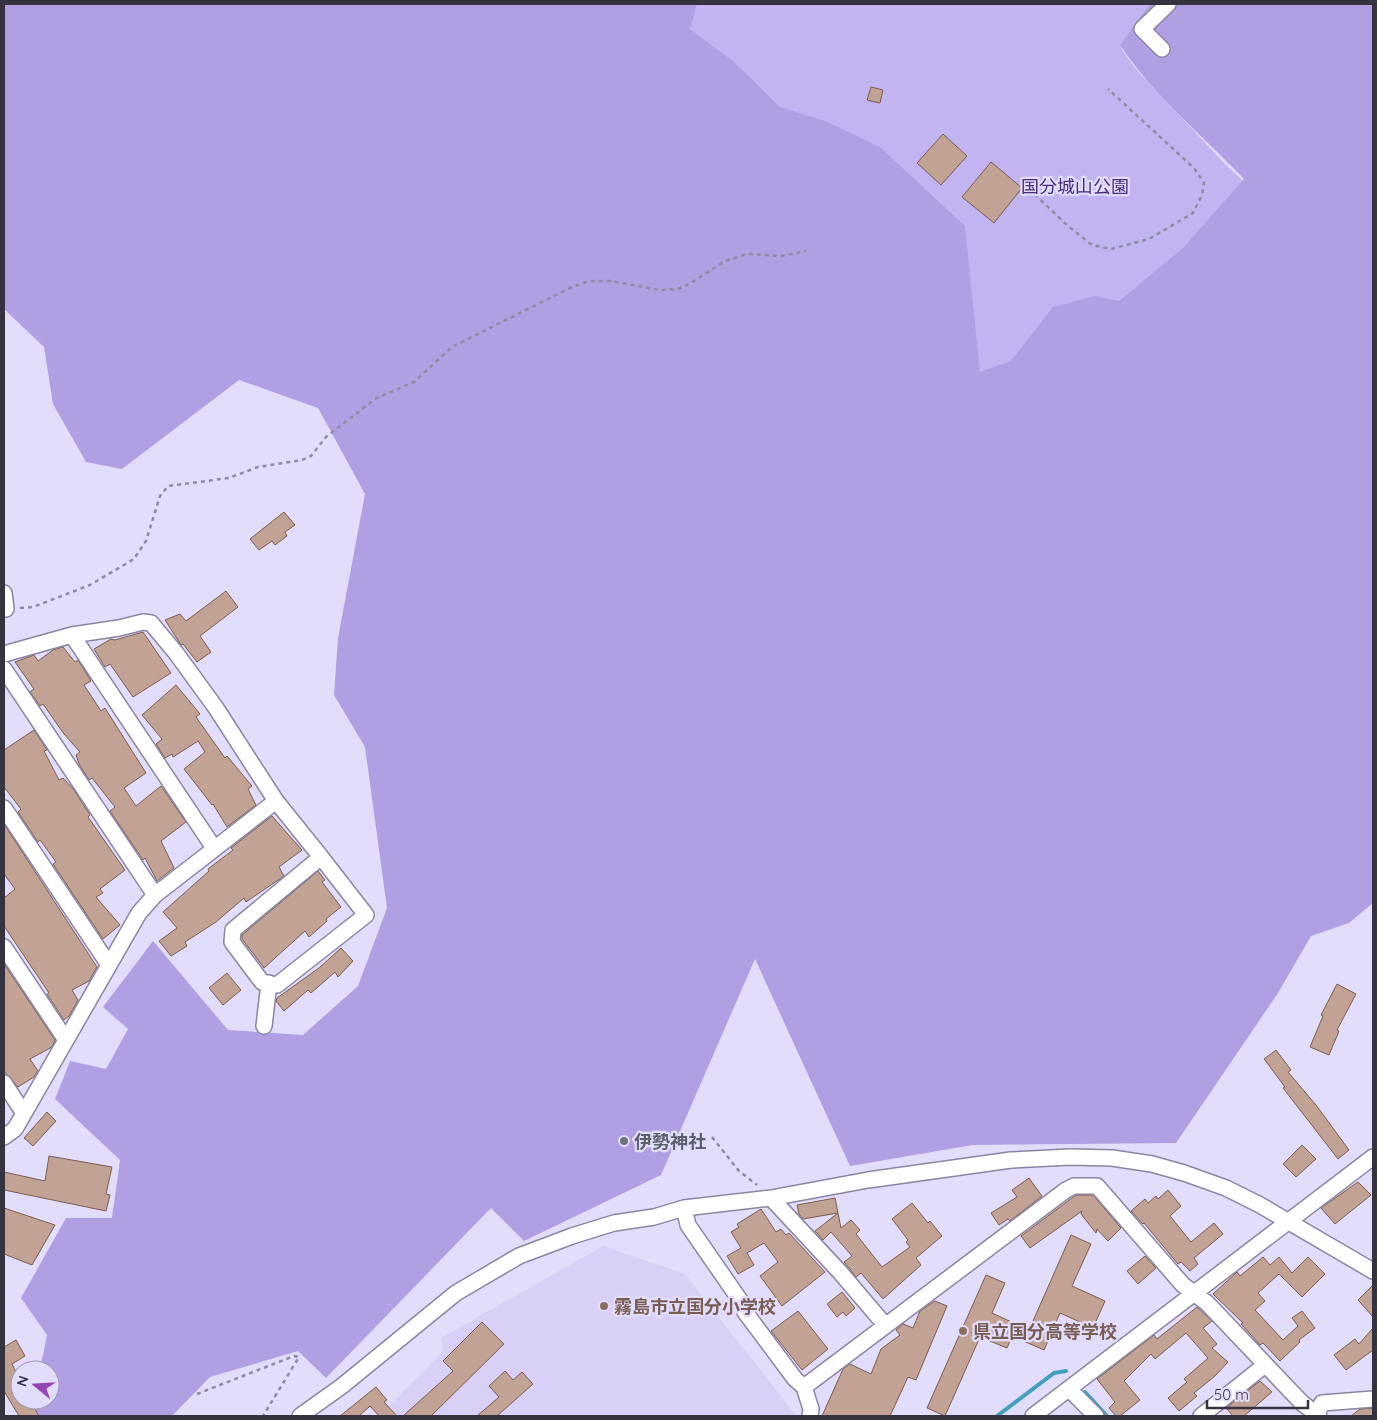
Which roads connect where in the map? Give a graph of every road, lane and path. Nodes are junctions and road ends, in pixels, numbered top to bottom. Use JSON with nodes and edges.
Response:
{"nodes":[{"id":1,"x":1168,"y":4,"type":"edge"},
{"id":2,"x":1162,"y":49,"type":"dead end"},
{"id":3,"x":1108,"y":89,"type":"dead end"},
{"id":4,"x":1029,"y":189,"type":"dead end"},
{"id":5,"x":806,"y":251,"type":"dead end"},
{"id":6,"x":4,"y":593,"type":"edge"},
{"id":7,"x":5,"y":609,"type":"edge"},
{"id":8,"x":72,"y":635,"type":"junction"},
{"id":9,"x":4,"y":654,"type":"edge"},
{"id":10,"x":4,"y":669,"type":"edge"},
{"id":11,"x":276,"y":801,"type":"junction"},
{"id":12,"x":4,"y":808,"type":"edge"},
{"id":13,"x":214,"y":848,"type":"junction"},
{"id":14,"x":321,"y":857,"type":"junction"},
{"id":15,"x":155,"y":895,"type":"junction"},
{"id":16,"x":4,"y":947,"type":"edge"},
{"id":17,"x":108,"y":965,"type":"junction"},
{"id":18,"x":270,"y":983,"type":"junction"},
{"id":19,"x":264,"y":1026,"type":"dead end"},
{"id":20,"x":66,"y":1040,"type":"junction"},
{"id":21,"x":4,"y":1083,"type":"edge"},
{"id":22,"x":23,"y":1112,"type":"junction"},
{"id":23,"x":4,"y":1137,"type":"edge"},
{"id":24,"x":712,"y":1137,"type":"dead end"},
{"id":25,"x":1373,"y":1157,"type":"edge"},
{"id":26,"x":771,"y":1198,"type":"junction"},
{"id":27,"x":684,"y":1208,"type":"junction"},
{"id":28,"x":1289,"y":1223,"type":"junction"},
{"id":29,"x":1373,"y":1271,"type":"edge"},
{"id":30,"x":1194,"y":1294,"type":"junction"},
{"id":31,"x":885,"y":1325,"type":"junction"},
{"id":32,"x":1265,"y":1365,"type":"junction"},
{"id":33,"x":804,"y":1387,"type":"junction"},
{"id":34,"x":1069,"y":1389,"type":"junction"},
{"id":35,"x":197,"y":1394,"type":"dead end"},
{"id":36,"x":1373,"y":1399,"type":"edge"},
{"id":37,"x":1318,"y":1415,"type":"edge"},
{"id":38,"x":263,"y":1416,"type":"edge"},
{"id":39,"x":300,"y":1416,"type":"edge"},
{"id":40,"x":810,"y":1416,"type":"edge"},
{"id":41,"x":1033,"y":1416,"type":"edge"},
{"id":42,"x":1096,"y":1416,"type":"edge"},
{"id":43,"x":1201,"y":1416,"type":"edge"}],
"edges":[{"from":1,"to":2,"type":"street"},
{"from":3,"to":4,"type":"path"},
{"from":5,"to":7,"type":"path"},
{"from":6,"to":7,"type":"street"},
{"from":8,"to":9,"type":"street"},
{"from":8,"to":11,"type":"street"},
{"from":8,"to":13,"type":"street"},
{"from":10,"to":15,"type":"street"},
{"from":11,"to":13,"type":"street"},
{"from":11,"to":14,"type":"street"},
{"from":12,"to":17,"type":"street"},
{"from":13,"to":15,"type":"street"},
{"from":14,"to":18,"type":"street"},
{"from":14,"to":18,"type":"street"},
{"from":15,"to":17,"type":"street"},
{"from":16,"to":20,"type":"street"},
{"from":17,"to":20,"type":"street"},
{"from":18,"to":19,"type":"street"},
{"from":20,"to":22,"type":"street"},
{"from":21,"to":22,"type":"street"},
{"from":22,"to":23,"type":"street"},
{"from":24,"to":26,"type":"path"},
{"from":25,"to":28,"type":"street"},
{"from":26,"to":27,"type":"street"},
{"from":26,"to":28,"type":"street"},
{"from":26,"to":31,"type":"street"},
{"from":27,"to":33,"type":"street"},
{"from":27,"to":39,"type":"street"},
{"from":28,"to":29,"type":"street"},
{"from":28,"to":30,"type":"street"},
{"from":30,"to":31,"type":"street"},
{"from":30,"to":32,"type":"street"},
{"from":30,"to":34,"type":"street"},
{"from":31,"to":33,"type":"street"},
{"from":32,"to":37,"type":"street"},
{"from":32,"to":43,"type":"street"},
{"from":33,"to":40,"type":"street"},
{"from":34,"to":41,"type":"street"},
{"from":34,"to":42,"type":"street"},
{"from":35,"to":38,"type":"path"},
{"from":36,"to":37,"type":"street"}]}
